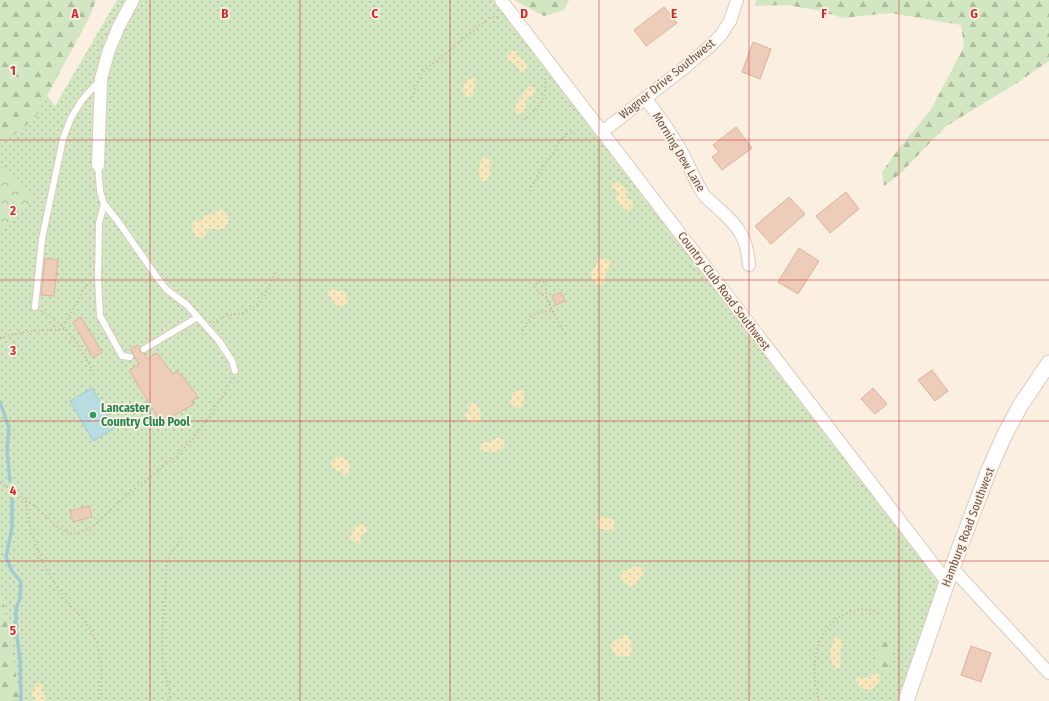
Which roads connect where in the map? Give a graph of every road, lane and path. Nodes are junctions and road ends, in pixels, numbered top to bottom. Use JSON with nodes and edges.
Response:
{"nodes":[{"id":1,"x":133,"y":0,"type":"edge"},
{"id":2,"x":501,"y":0,"type":"edge"},
{"id":3,"x":738,"y":0,"type":"edge"},
{"id":4,"x":502,"y":20,"type":"dead end"},
{"id":5,"x":540,"y":70,"type":"dead end"},
{"id":6,"x":101,"y":79,"type":"junction"},
{"id":7,"x":645,"y":98,"type":"junction"},
{"id":8,"x":412,"y":101,"type":"dead end"},
{"id":9,"x":524,"y":120,"type":"dead end"},
{"id":10,"x":572,"y":132,"type":"dead end"},
{"id":11,"x":602,"y":132,"type":"junction"},
{"id":12,"x":98,"y":165,"type":"joint"},
{"id":13,"x":530,"y":191,"type":"dead end"},
{"id":14,"x":104,"y":204,"type":"junction"},
{"id":15,"x":749,"y":265,"type":"dead end"},
{"id":16,"x":276,"y":270,"type":"dead end"},
{"id":17,"x":98,"y":279,"type":"junction"},
{"id":18,"x":546,"y":297,"type":"junction"},
{"id":19,"x":35,"y":307,"type":"joint"},
{"id":20,"x":553,"y":312,"type":"junction"},
{"id":21,"x":198,"y":317,"type":"junction"},
{"id":22,"x":61,"y":325,"type":"junction"},
{"id":23,"x":208,"y":328,"type":"junction"},
{"id":24,"x":65,"y":329,"type":"junction"},
{"id":25,"x":566,"y":334,"type":"dead end"},
{"id":26,"x":522,"y":335,"type":"dead end"},
{"id":27,"x":0,"y":338,"type":"edge"},
{"id":28,"x":144,"y":349,"type":"dead end"},
{"id":29,"x":130,"y":357,"type":"dead end"},
{"id":30,"x":1049,"y":363,"type":"edge"},
{"id":31,"x":235,"y":371,"type":"joint"},
{"id":32,"x":94,"y":373,"type":"dead end"},
{"id":33,"x":0,"y":483,"type":"edge"},
{"id":34,"x":26,"y":501,"type":"junction"},
{"id":35,"x":183,"y":536,"type":"dead end"},
{"id":36,"x":952,"y":568,"type":"junction"},
{"id":37,"x":946,"y":582,"type":"junction"},
{"id":38,"x":878,"y":613,"type":"dead end"},
{"id":39,"x":1049,"y":673,"type":"edge"},
{"id":40,"x":99,"y":701,"type":"edge"},
{"id":41,"x":168,"y":701,"type":"edge"},
{"id":42,"x":819,"y":701,"type":"edge"},
{"id":43,"x":906,"y":701,"type":"edge"}],
"edges":[{"from":1,"to":6,"type":"street"},
{"from":2,"to":11,"type":"street","name":"Country Club Road Southwest"},
{"from":3,"to":7,"type":"street","name":"Wagner Drive Southwest"},
{"from":4,"to":8,"type":"path"},
{"from":5,"to":9,"type":"path"},
{"from":6,"to":12,"type":"street"},
{"from":6,"to":19,"type":"lane"},
{"from":7,"to":11,"type":"street","name":"Wagner Drive Southwest"},
{"from":7,"to":15,"type":"street","name":"Morning Dew Lane"},
{"from":10,"to":13,"type":"path"},
{"from":11,"to":37,"type":"street","name":"Country Club Road Southwest"},
{"from":12,"to":14,"type":"lane"},
{"from":14,"to":17,"type":"lane"},
{"from":14,"to":21,"type":"lane"},
{"from":16,"to":23,"type":"path"},
{"from":17,"to":22,"type":"path"},
{"from":17,"to":29,"type":"lane"},
{"from":18,"to":18,"type":"path"},
{"from":18,"to":20,"type":"path"},
{"from":19,"to":22,"type":"path"},
{"from":20,"to":25,"type":"path"},
{"from":20,"to":26,"type":"path"},
{"from":21,"to":23,"type":"lane"},
{"from":21,"to":28,"type":"lane"},
{"from":22,"to":24,"type":"path"},
{"from":23,"to":31,"type":"lane"},
{"from":24,"to":27,"type":"path"},
{"from":24,"to":32,"type":"path"},
{"from":30,"to":36,"type":"street","name":"Hamburg Road Southwest"},
{"from":31,"to":34,"type":"path"},
{"from":33,"to":34,"type":"path"},
{"from":34,"to":40,"type":"path"},
{"from":35,"to":41,"type":"path"},
{"from":36,"to":37,"type":"street","name":"Hamburg Road Southwest"},
{"from":36,"to":39,"type":"street"},
{"from":37,"to":43,"type":"street","name":"Hamburg Road Southwest"},
{"from":38,"to":42,"type":"path"}]}
